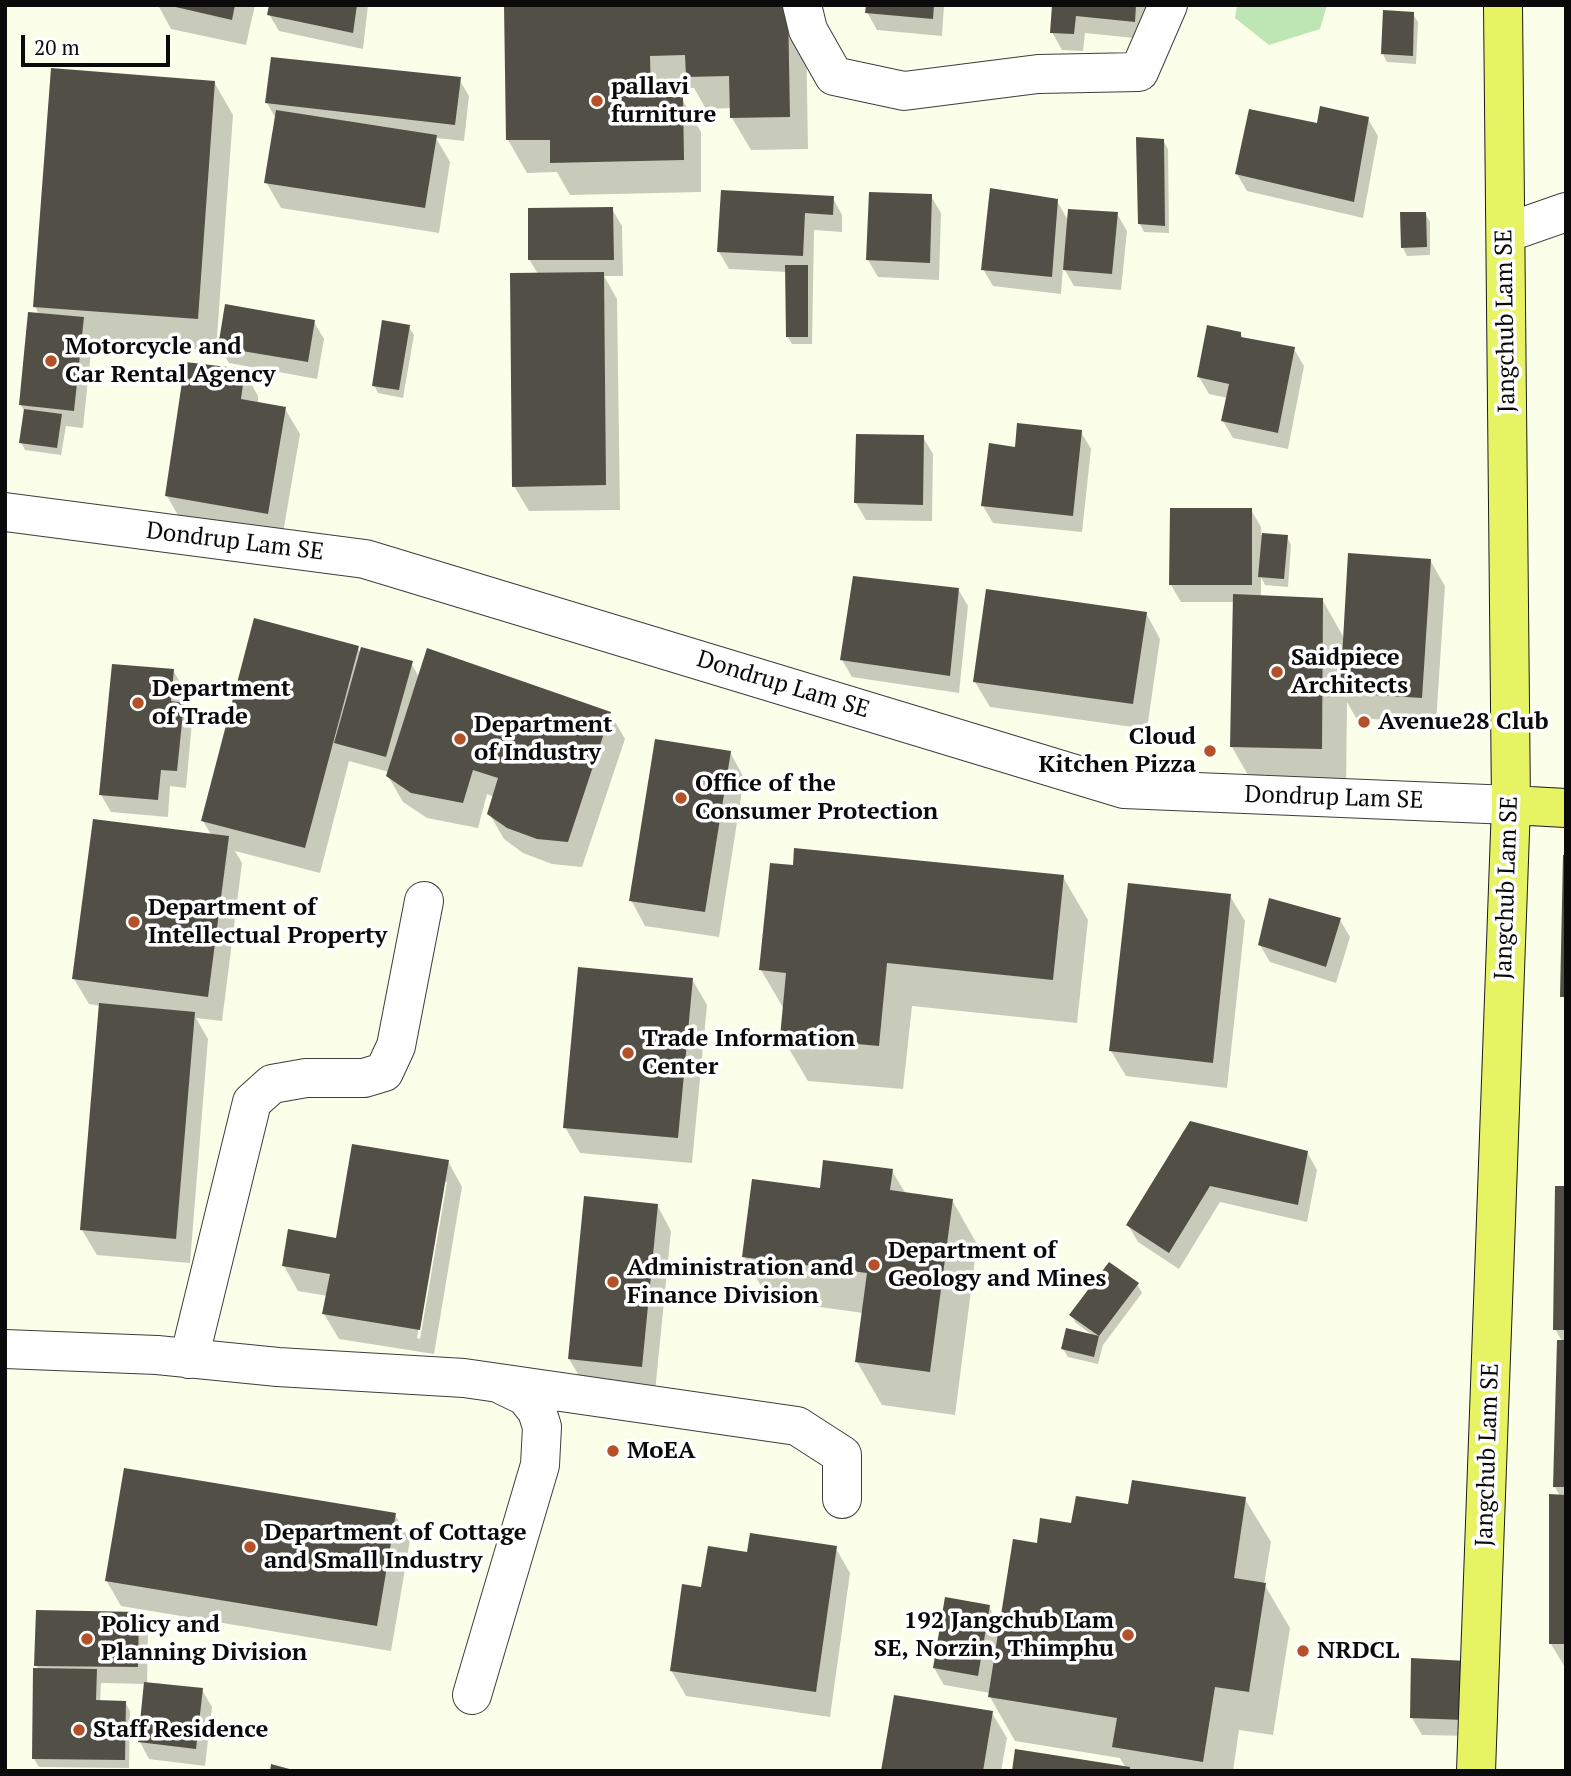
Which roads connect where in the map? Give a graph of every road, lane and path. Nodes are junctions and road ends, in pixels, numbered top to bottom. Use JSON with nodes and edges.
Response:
{"nodes":[{"id":1,"x":802,"y":5,"type":"edge"},
{"id":2,"x":1168,"y":5,"type":"edge"},
{"id":3,"x":1503,"y":5,"type":"edge"},
{"id":4,"x":1566,"y":212,"type":"edge"},
{"id":5,"x":1506,"y":233,"type":"junction"},
{"id":6,"x":5,"y":512,"type":"edge"},
{"id":7,"x":1511,"y":805,"type":"junction"},
{"id":8,"x":1566,"y":808,"type":"edge"},
{"id":9,"x":424,"y":901,"type":"dead end"},
{"id":10,"x":5,"y":1349,"type":"edge"},
{"id":11,"x":190,"y":1359,"type":"junction"},
{"id":12,"x":500,"y":1384,"type":"junction"},
{"id":13,"x":842,"y":1499,"type":"dead end"},
{"id":14,"x":472,"y":1695,"type":"dead end"},
{"id":15,"x":1476,"y":1771,"type":"edge"}],
"edges":[{"from":1,"to":2,"type":"street"},
{"from":3,"to":5,"type":"main road","name":"Jangchub Lam SE"},
{"from":4,"to":5,"type":"street"},
{"from":5,"to":7,"type":"main road","name":"Jangchub Lam SE"},
{"from":6,"to":7,"type":"street","name":"Dondrup Lam SE"},
{"from":7,"to":8,"type":"main road","name":"Dondrup Lam SE"},
{"from":7,"to":15,"type":"main road","name":"Jangchub Lam SE"},
{"from":9,"to":11,"type":"street"},
{"from":10,"to":11,"type":"street"},
{"from":11,"to":12,"type":"street"},
{"from":12,"to":13,"type":"street"},
{"from":12,"to":14,"type":"street"}]}
